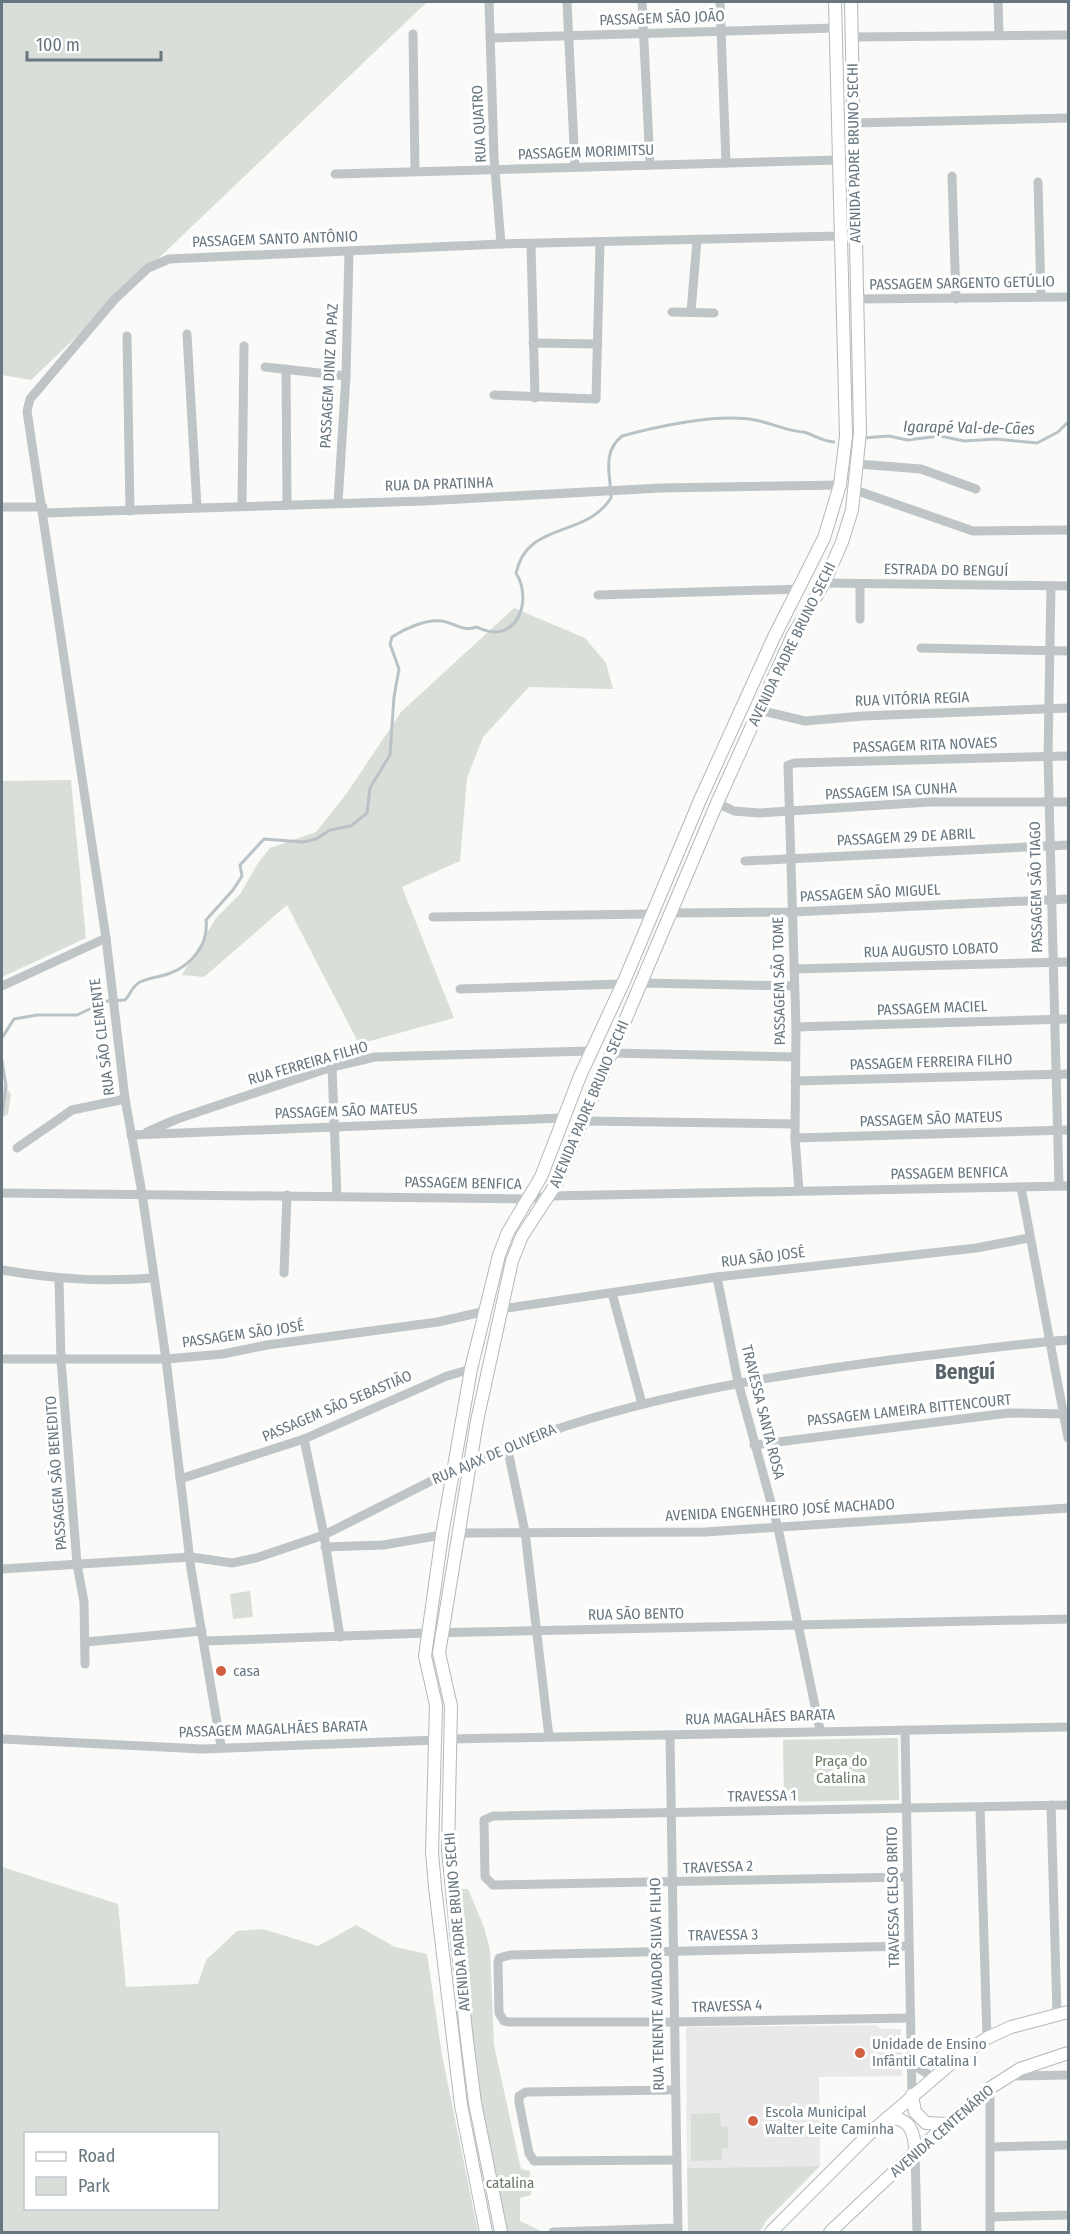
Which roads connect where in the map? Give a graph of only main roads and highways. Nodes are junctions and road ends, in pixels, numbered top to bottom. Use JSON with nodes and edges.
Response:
{"nodes":[{"id":1,"x":835,"y":2,"type":"edge"},
{"id":2,"x":851,"y":2,"type":"edge"},
{"id":3,"x":470,"y":1462,"type":"junction"},
{"id":4,"x":453,"y":1470,"type":"junction"},
{"id":5,"x":1063,"y":2014,"type":"edge"},
{"id":6,"x":1068,"y":2054,"type":"edge"},
{"id":7,"x":912,"y":2095,"type":"junction"},
{"id":8,"x":887,"y":2118,"type":"junction"},
{"id":9,"x":948,"y":2124,"type":"junction"},
{"id":10,"x":915,"y":2152,"type":"junction"},
{"id":11,"x":836,"y":2229,"type":"edge"},
{"id":12,"x":486,"y":2232,"type":"edge"},
{"id":13,"x":501,"y":2232,"type":"edge"},
{"id":14,"x":771,"y":2232,"type":"edge"}],
"edges":[{"from":1,"to":4,"type":"main road","name":"AVENIDA PADRE BRUNO SECHI"},
{"from":2,"to":3,"type":"main road","name":"AVENIDA PADRE BRUNO SECHI"},
{"from":3,"to":4,"type":"main road","name":"RUA AJAX DE OLIVEIRA"},
{"from":3,"to":13,"type":"main road","name":"AVENIDA PADRE BRUNO SECHI"},
{"from":4,"to":12,"type":"main road","name":"AVENIDA PADRE BRUNO SECHI"},
{"from":5,"to":7,"type":"main road"},
{"from":6,"to":9,"type":"main road","name":"AVENIDA CENTENÁRIO"},
{"from":7,"to":8,"type":"main road"},
{"from":7,"to":9,"type":"main road"},
{"from":8,"to":10,"type":"main road"},
{"from":8,"to":14,"type":"main road"},
{"from":9,"to":10,"type":"main road","name":"AVENIDA CENTENÁRIO"},
{"from":10,"to":11,"type":"main road","name":"AVENIDA CENTENÁRIO"}]}
